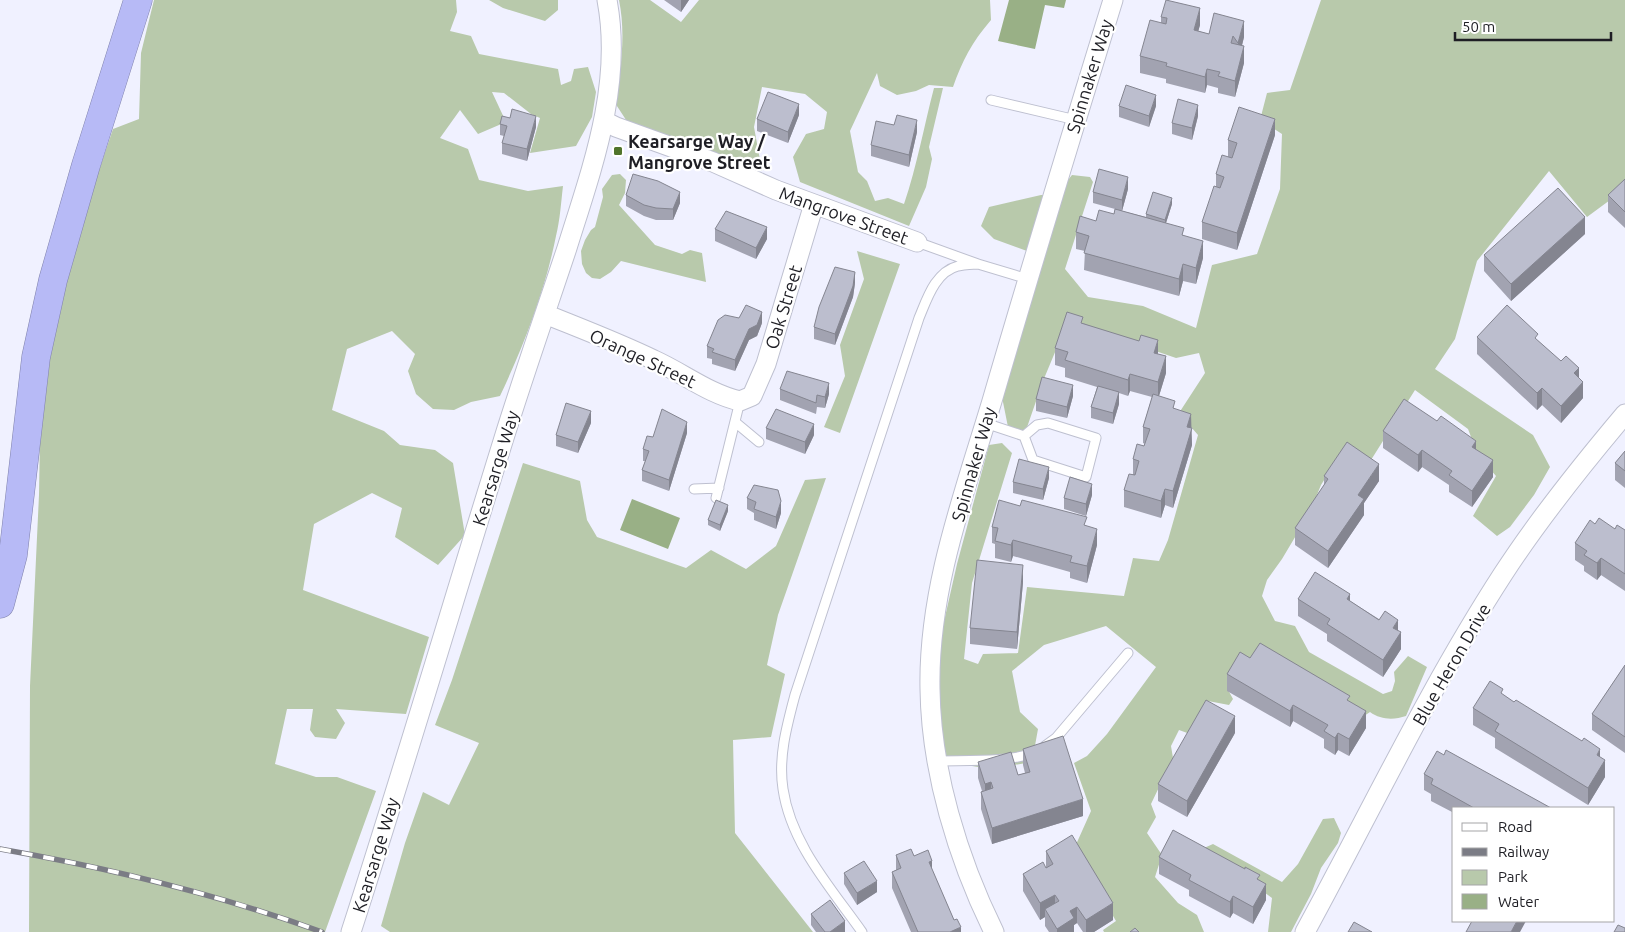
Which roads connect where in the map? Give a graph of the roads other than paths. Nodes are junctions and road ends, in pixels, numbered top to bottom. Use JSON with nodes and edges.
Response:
{"nodes":[{"id":1,"x":138,"y":0,"type":"edge"},
{"id":2,"x":607,"y":0,"type":"edge"},
{"id":3,"x":1112,"y":0,"type":"edge"},
{"id":4,"x":991,"y":100,"type":"dead end"},
{"id":5,"x":1076,"y":120,"type":"junction"},
{"id":6,"x":604,"y":121,"type":"junction"},
{"id":7,"x":814,"y":204,"type":"junction"},
{"id":8,"x":917,"y":242,"type":"joint"},
{"id":9,"x":978,"y":264,"type":"junction"},
{"id":10,"x":1028,"y":279,"type":"junction"},
{"id":11,"x":545,"y":314,"type":"junction"},
{"id":12,"x":740,"y":401,"type":"junction"},
{"id":13,"x":1625,"y":414,"type":"edge"},
{"id":14,"x":735,"y":422,"type":"junction"},
{"id":15,"x":985,"y":423,"type":"junction"},
{"id":16,"x":1024,"y":436,"type":"junction"},
{"id":17,"x":758,"y":442,"type":"dead end"},
{"id":18,"x":718,"y":488,"type":"junction"},
{"id":19,"x":694,"y":489,"type":"dead end"},
{"id":20,"x":716,"y":498,"type":"edge"},
{"id":21,"x":0,"y":604,"type":"edge"},
{"id":22,"x":1128,"y":653,"type":"dead end"},
{"id":23,"x":937,"y":760,"type":"junction"},
{"id":24,"x":352,"y":932,"type":"edge"},
{"id":25,"x":862,"y":932,"type":"edge"},
{"id":26,"x":994,"y":932,"type":"edge"},
{"id":27,"x":1305,"y":932,"type":"edge"}],
"edges":[{"from":1,"to":21,"type":"highway"},
{"from":2,"to":6,"type":"street","name":"Kearsarge Way"},
{"from":3,"to":5,"type":"street","name":"Spinnaker Way"},
{"from":4,"to":5,"type":"lane"},
{"from":5,"to":10,"type":"street","name":"Spinnaker Way"},
{"from":6,"to":7,"type":"street","name":"Mangrove Street"},
{"from":6,"to":11,"type":"street","name":"Kearsarge Way"},
{"from":7,"to":8,"type":"street","name":"Mangrove Street"},
{"from":7,"to":12,"type":"street","name":"Oak Street"},
{"from":8,"to":9,"type":"lane"},
{"from":9,"to":10,"type":"lane"},
{"from":9,"to":25,"type":"lane"},
{"from":10,"to":15,"type":"street","name":"Spinnaker Way"},
{"from":11,"to":12,"type":"street","name":"Orange Street"},
{"from":11,"to":24,"type":"street","name":"Kearsarge Way"},
{"from":12,"to":14,"type":"lane"},
{"from":13,"to":27,"type":"street","name":"Blue Heron Drive"},
{"from":14,"to":17,"type":"lane"},
{"from":14,"to":18,"type":"lane"},
{"from":15,"to":16,"type":"lane"},
{"from":15,"to":23,"type":"street","name":"Spinnaker Way"},
{"from":16,"to":16,"type":"lane"},
{"from":18,"to":19,"type":"lane"},
{"from":18,"to":20,"type":"lane"},
{"from":22,"to":23,"type":"lane"},
{"from":23,"to":26,"type":"street","name":"Spinnaker Way"}]}
